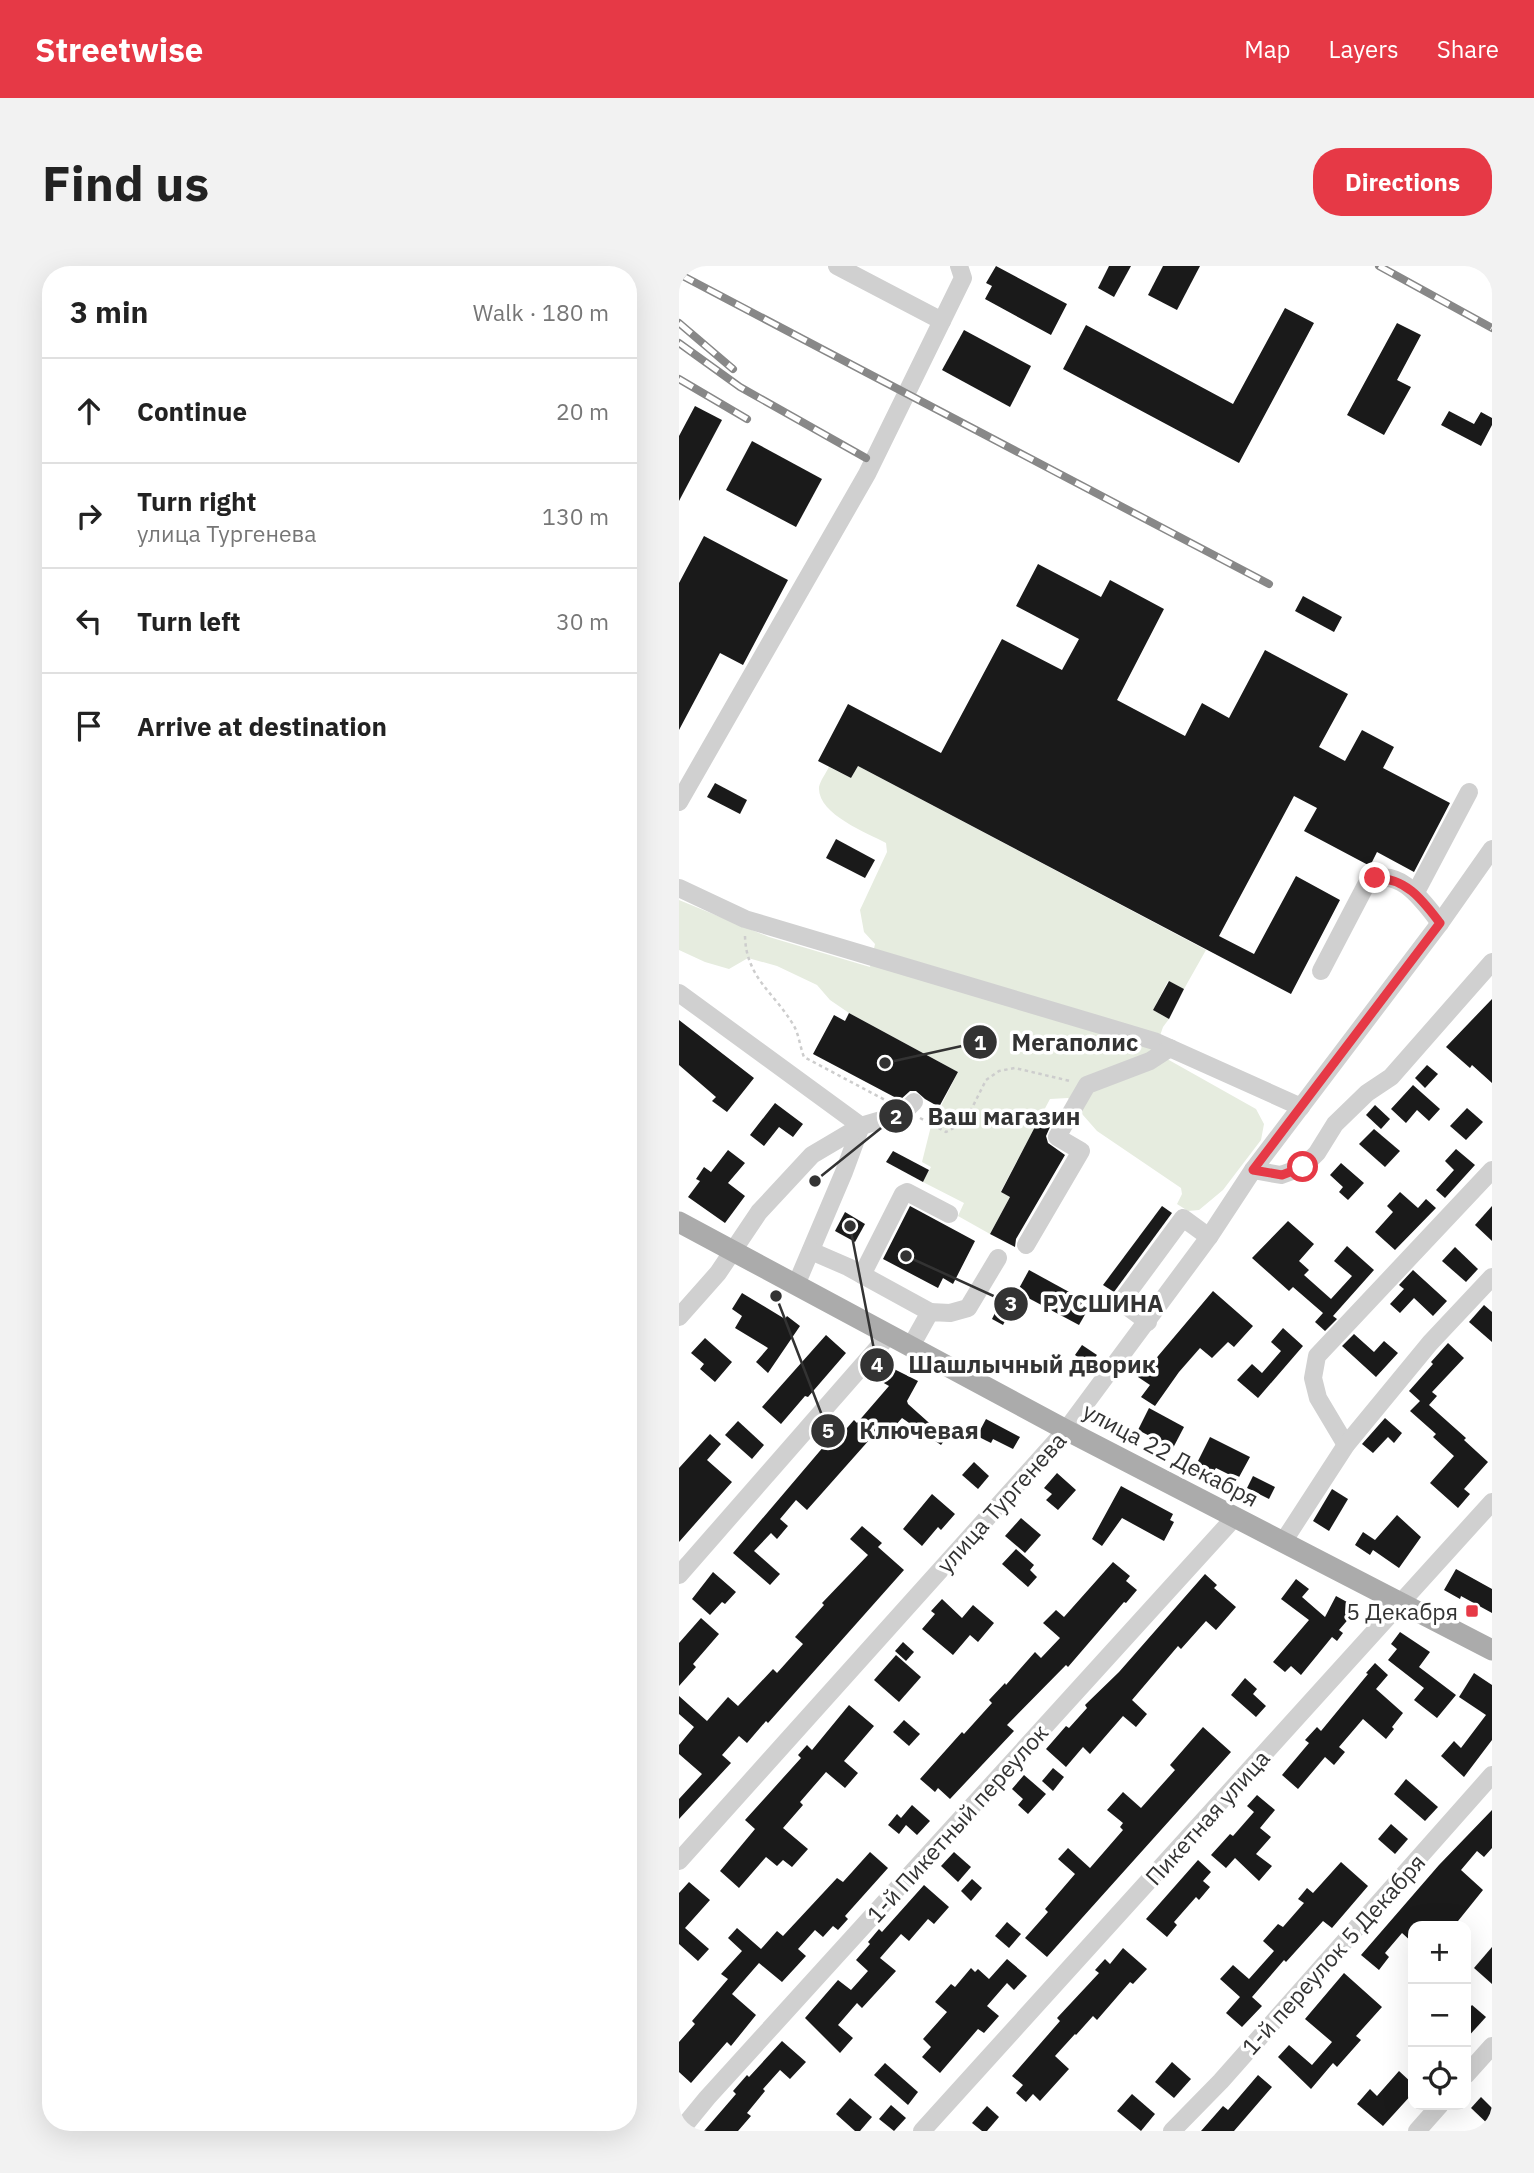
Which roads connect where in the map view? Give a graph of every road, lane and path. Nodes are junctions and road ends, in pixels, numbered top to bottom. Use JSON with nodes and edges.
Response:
{"nodes":[{"id":1,"x":837,"y":266,"type":"edge"},
{"id":2,"x":959,"y":266,"type":"edge"},
{"id":3,"x":942,"y":321,"type":"junction"},
{"id":4,"x":1469,"y":792,"type":"dead end"},
{"id":5,"x":679,"y":802,"type":"edge"},
{"id":6,"x":1492,"y":849,"type":"edge"},
{"id":7,"x":679,"y":888,"type":"edge"},
{"id":8,"x":1416,"y":892,"type":"junction"},
{"id":9,"x":745,"y":919,"type":"junction"},
{"id":10,"x":1440,"y":923,"type":"junction"},
{"id":11,"x":1492,"y":962,"type":"edge"},
{"id":12,"x":1321,"y":971,"type":"dead end"},
{"id":13,"x":679,"y":993,"type":"edge"},
{"id":14,"x":1170,"y":1048,"type":"junction"},
{"id":15,"x":1087,"y":1085,"type":"junction"},
{"id":16,"x":910,"y":1106,"type":"junction"},
{"id":17,"x":1301,"y":1107,"type":"junction"},
{"id":18,"x":861,"y":1126,"type":"junction"},
{"id":19,"x":1253,"y":1170,"type":"junction"},
{"id":20,"x":1492,"y":1170,"type":"edge"},
{"id":21,"x":949,"y":1214,"type":"dead end"},
{"id":22,"x":679,"y":1222,"type":"edge"},
{"id":23,"x":1209,"y":1237,"type":"junction"},
{"id":24,"x":1026,"y":1245,"type":"dead end"},
{"id":25,"x":733,"y":1251,"type":"junction"},
{"id":26,"x":811,"y":1251,"type":"junction"},
{"id":27,"x":998,"y":1258,"type":"dead end"},
{"id":28,"x":862,"y":1275,"type":"junction"},
{"id":29,"x":1492,"y":1277,"type":"edge"},
{"id":30,"x":796,"y":1285,"type":"junction"},
{"id":31,"x":930,"y":1312,"type":"junction"},
{"id":32,"x":679,"y":1317,"type":"edge"},
{"id":33,"x":1148,"y":1322,"type":"junction"},
{"id":34,"x":889,"y":1335,"type":"junction"},
{"id":35,"x":911,"y":1346,"type":"junction"},
{"id":36,"x":1066,"y":1430,"type":"junction"},
{"id":37,"x":1346,"y":1445,"type":"junction"},
{"id":38,"x":1492,"y":1502,"type":"edge"},
{"id":39,"x":1235,"y":1517,"type":"junction"},
{"id":40,"x":1283,"y":1542,"type":"junction"},
{"id":41,"x":679,"y":1575,"type":"edge"},
{"id":42,"x":1402,"y":1602,"type":"junction"},
{"id":43,"x":1492,"y":1650,"type":"edge"},
{"id":44,"x":1492,"y":1775,"type":"edge"},
{"id":45,"x":679,"y":1861,"type":"edge"},
{"id":46,"x":1492,"y":2046,"type":"edge"},
{"id":47,"x":1471,"y":2070,"type":"edge"},
{"id":48,"x":1436,"y":2110,"type":"edge"},
{"id":49,"x":680,"y":2131,"type":"edge"},
{"id":50,"x":922,"y":2131,"type":"edge"},
{"id":51,"x":1172,"y":2131,"type":"edge"},
{"id":52,"x":1417,"y":2131,"type":"edge"}],
"edges":[{"from":1,"to":3,"type":"street"},
{"from":2,"to":3,"type":"street"},
{"from":3,"to":5,"type":"street"},
{"from":4,"to":8,"type":"street"},
{"from":6,"to":10,"type":"street","name":"улица Тургенева"},
{"from":7,"to":9,"type":"street"},
{"from":8,"to":10,"type":"street"},
{"from":8,"to":12,"type":"street"},
{"from":9,"to":14,"type":"street"},
{"from":9,"to":16,"type":"path"},
{"from":10,"to":17,"type":"street","name":"улица Тургенева"},
{"from":11,"to":19,"type":"street"},
{"from":13,"to":18,"type":"street"},
{"from":14,"to":15,"type":"street"},
{"from":14,"to":17,"type":"street"},
{"from":15,"to":16,"type":"path"},
{"from":15,"to":24,"type":"street"},
{"from":16,"to":18,"type":"street"},
{"from":17,"to":19,"type":"street","name":"улица Тургенева"},
{"from":18,"to":25,"type":"street"},
{"from":18,"to":26,"type":"street"},
{"from":19,"to":23,"type":"street","name":"улица Тургенева"},
{"from":20,"to":37,"type":"street"},
{"from":21,"to":28,"type":"street"},
{"from":22,"to":25,"type":"main road","name":"улица 22 Декабря"},
{"from":23,"to":33,"type":"street","name":"улица Тургенева"},
{"from":23,"to":33,"type":"street"},
{"from":25,"to":30,"type":"main road","name":"улица 22 Декабря"},
{"from":25,"to":32,"type":"street"},
{"from":26,"to":28,"type":"street"},
{"from":26,"to":30,"type":"street"},
{"from":27,"to":31,"type":"street"},
{"from":28,"to":31,"type":"street"},
{"from":29,"to":37,"type":"street"},
{"from":30,"to":34,"type":"main road","name":"улица 22 Декабря"},
{"from":31,"to":35,"type":"street"},
{"from":33,"to":36,"type":"street","name":"улица Тургенева"},
{"from":34,"to":35,"type":"main road","name":"улица 22 Декабря"},
{"from":34,"to":41,"type":"street"},
{"from":35,"to":36,"type":"main road","name":"улица 22 Декабря"},
{"from":36,"to":39,"type":"main road","name":"улица 22 Декабря"},
{"from":36,"to":45,"type":"street","name":"улица Тургенева"},
{"from":37,"to":40,"type":"street"},
{"from":38,"to":42,"type":"street","name":"Пикетная улица"},
{"from":39,"to":40,"type":"main road","name":"улица 22 Декабря"},
{"from":39,"to":49,"type":"street","name":"1-й Пикетный переулок"},
{"from":40,"to":42,"type":"main road","name":"улица 22 Декабря"},
{"from":42,"to":43,"type":"main road","name":"улица 22 Декабря"},
{"from":42,"to":50,"type":"street","name":"Пикетная улица"},
{"from":44,"to":51,"type":"street","name":"1-й переулок 5 Декабря"},
{"from":46,"to":47,"type":"street"},
{"from":48,"to":52,"type":"street"}]}
